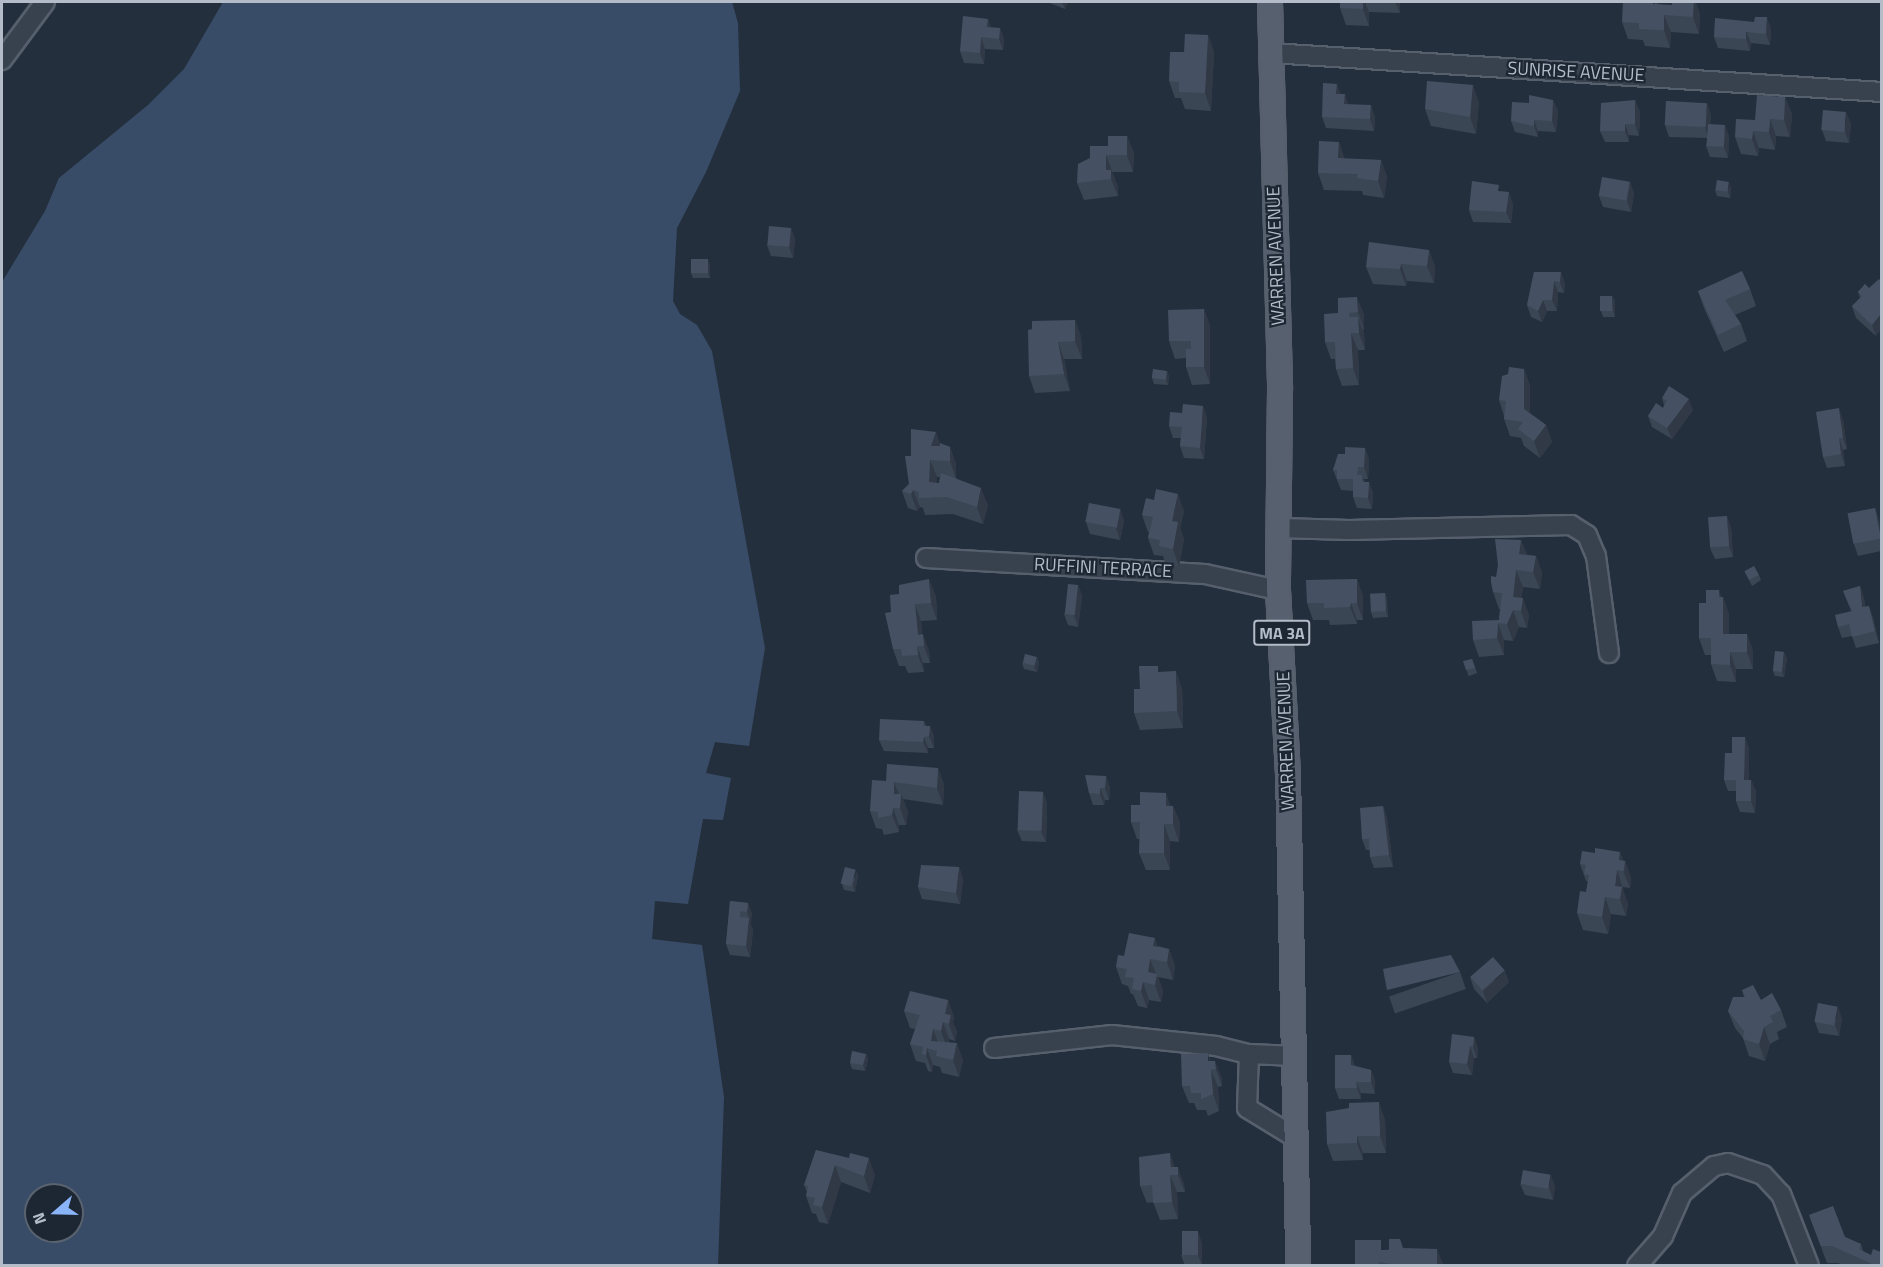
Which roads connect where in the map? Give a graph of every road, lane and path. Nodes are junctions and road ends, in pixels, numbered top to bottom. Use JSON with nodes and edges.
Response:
{"nodes":[{"id":1,"x":45,"y":2,"type":"edge"},
{"id":2,"x":1270,"y":2,"type":"edge"},
{"id":3,"x":1271,"y":52,"type":"junction"},
{"id":4,"x":2,"y":60,"type":"edge"},
{"id":5,"x":1881,"y":92,"type":"edge"},
{"id":6,"x":1280,"y":528,"type":"junction"},
{"id":7,"x":926,"y":558,"type":"dead end"},
{"id":8,"x":1278,"y":590,"type":"junction"},
{"id":9,"x":1609,"y":653,"type":"dead end"},
{"id":10,"x":994,"y":1048,"type":"dead end"},
{"id":11,"x":1249,"y":1054,"type":"junction"},
{"id":12,"x":1296,"y":1056,"type":"junction"},
{"id":13,"x":1296,"y":1138,"type":"junction"},
{"id":14,"x":1298,"y":1266,"type":"edge"},
{"id":15,"x":1637,"y":1266,"type":"edge"},
{"id":16,"x":1809,"y":1266,"type":"edge"}],
"edges":[{"from":1,"to":4,"type":"street"},
{"from":2,"to":3,"type":"main road","name":"WARREN AVENUE","number":"MA 3A"},
{"from":3,"to":5,"type":"street","name":"SUNRISE AVENUE"},
{"from":3,"to":6,"type":"main road","name":"WARREN AVENUE","number":"MA 3A"},
{"from":6,"to":8,"type":"main road","name":"WARREN AVENUE","number":"MA 3A"},
{"from":6,"to":9,"type":"street"},
{"from":7,"to":8,"type":"street","name":"RUFFINI TERRACE"},
{"from":8,"to":12,"type":"main road","name":"WARREN AVENUE","number":"MA 3A"},
{"from":10,"to":11,"type":"street"},
{"from":11,"to":12,"type":"street"},
{"from":11,"to":13,"type":"street"},
{"from":12,"to":13,"type":"main road","name":"WARREN AVENUE","number":"MA 3A"},
{"from":13,"to":14,"type":"main road","name":"WARREN AVENUE","number":"MA 3A"},
{"from":15,"to":16,"type":"street"}]}
